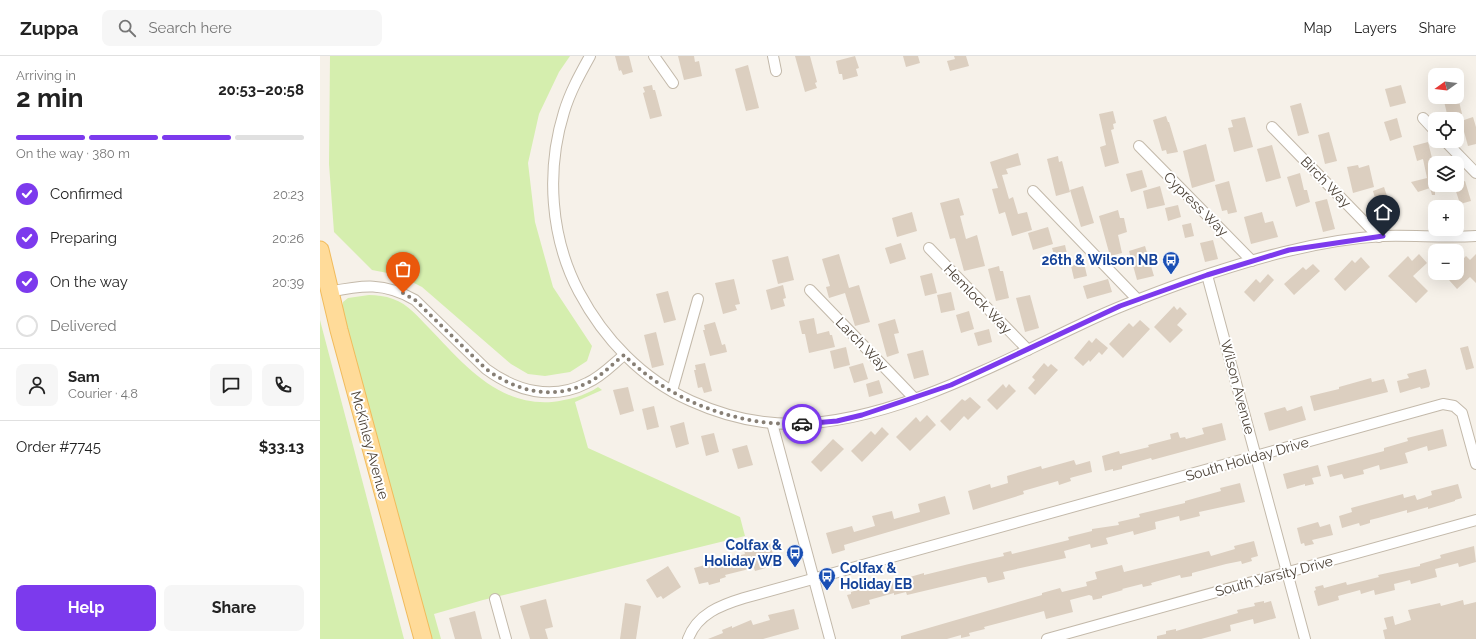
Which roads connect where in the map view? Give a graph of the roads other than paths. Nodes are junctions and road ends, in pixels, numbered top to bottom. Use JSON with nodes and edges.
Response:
{"nodes":[{"id":1,"x":590,"y":56,"type":"edge"},
{"id":2,"x":654,"y":56,"type":"edge"},
{"id":3,"x":773,"y":56,"type":"edge"},
{"id":4,"x":776,"y":71,"type":"dead end"},
{"id":5,"x":673,"y":83,"type":"dead end"},
{"id":6,"x":1423,"y":118,"type":"dead end"},
{"id":7,"x":1428,"y":123,"type":"edge"},
{"id":8,"x":1272,"y":127,"type":"dead end"},
{"id":9,"x":1139,"y":146,"type":"dead end"},
{"id":10,"x":1452,"y":148,"type":"edge"},
{"id":11,"x":1476,"y":173,"type":"edge"},
{"id":12,"x":1033,"y":191,"type":"dead end"},
{"id":13,"x":1476,"y":236,"type":"edge"},
{"id":14,"x":1379,"y":237,"type":"junction"},
{"id":15,"x":928,"y":248,"type":"dead end"},
{"id":16,"x":320,"y":250,"type":"edge"},
{"id":17,"x":1252,"y":261,"type":"junction"},
{"id":18,"x":1207,"y":275,"type":"junction"},
{"id":19,"x":810,"y":290,"type":"dead end"},
{"id":20,"x":329,"y":292,"type":"junction"},
{"id":21,"x":698,"y":298,"type":"dead end"},
{"id":22,"x":1138,"y":300,"type":"junction"},
{"id":23,"x":1028,"y":350,"type":"junction"},
{"id":24,"x":624,"y":355,"type":"junction"},
{"id":25,"x":672,"y":391,"type":"junction"},
{"id":26,"x":914,"y":398,"type":"junction"},
{"id":27,"x":772,"y":423,"type":"junction"},
{"id":28,"x":1256,"y":456,"type":"junction"},
{"id":29,"x":1476,"y":464,"type":"edge"},
{"id":30,"x":1476,"y":520,"type":"edge"},
{"id":31,"x":1287,"y":572,"type":"junction"},
{"id":32,"x":814,"y":578,"type":"junction"},
{"id":33,"x":495,"y":599,"type":"dead end"},
{"id":34,"x":423,"y":639,"type":"edge"},
{"id":35,"x":506,"y":639,"type":"edge"},
{"id":36,"x":688,"y":639,"type":"edge"},
{"id":37,"x":830,"y":639,"type":"edge"},
{"id":38,"x":1047,"y":639,"type":"edge"},
{"id":39,"x":1305,"y":639,"type":"edge"}],
"edges":[{"from":1,"to":24,"type":"street"},
{"from":2,"to":5,"type":"street"},
{"from":3,"to":4,"type":"street"},
{"from":6,"to":7,"type":"street"},
{"from":8,"to":14,"type":"street","name":"Birch Way"},
{"from":9,"to":17,"type":"street","name":"Cypress Way"},
{"from":10,"to":11,"type":"street"},
{"from":12,"to":22,"type":"street"},
{"from":13,"to":14,"type":"street"},
{"from":14,"to":17,"type":"street"},
{"from":15,"to":23,"type":"street","name":"Hemlock Way"},
{"from":16,"to":20,"type":"main road","name":"McKinley Avenue"},
{"from":17,"to":18,"type":"street"},
{"from":18,"to":22,"type":"street"},
{"from":18,"to":28,"type":"street","name":"Wilson Avenue"},
{"from":19,"to":26,"type":"street","name":"Larch Way"},
{"from":20,"to":24,"type":"street"},
{"from":20,"to":34,"type":"main road","name":"McKinley Avenue"},
{"from":21,"to":25,"type":"street"},
{"from":22,"to":23,"type":"street"},
{"from":23,"to":26,"type":"street"},
{"from":24,"to":25,"type":"street"},
{"from":25,"to":27,"type":"street"},
{"from":26,"to":27,"type":"street"},
{"from":27,"to":32,"type":"street"},
{"from":28,"to":29,"type":"street","name":"South Holiday Drive"},
{"from":28,"to":31,"type":"street","name":"Wilson Avenue"},
{"from":28,"to":32,"type":"street","name":"South Holiday Drive"},
{"from":30,"to":31,"type":"street","name":"South Varsity Drive"},
{"from":31,"to":38,"type":"street","name":"South Varsity Drive"},
{"from":31,"to":39,"type":"street","name":"Wilson Avenue"},
{"from":32,"to":36,"type":"street","name":"South Holiday Drive"},
{"from":32,"to":37,"type":"street"},
{"from":33,"to":35,"type":"street"}]}
